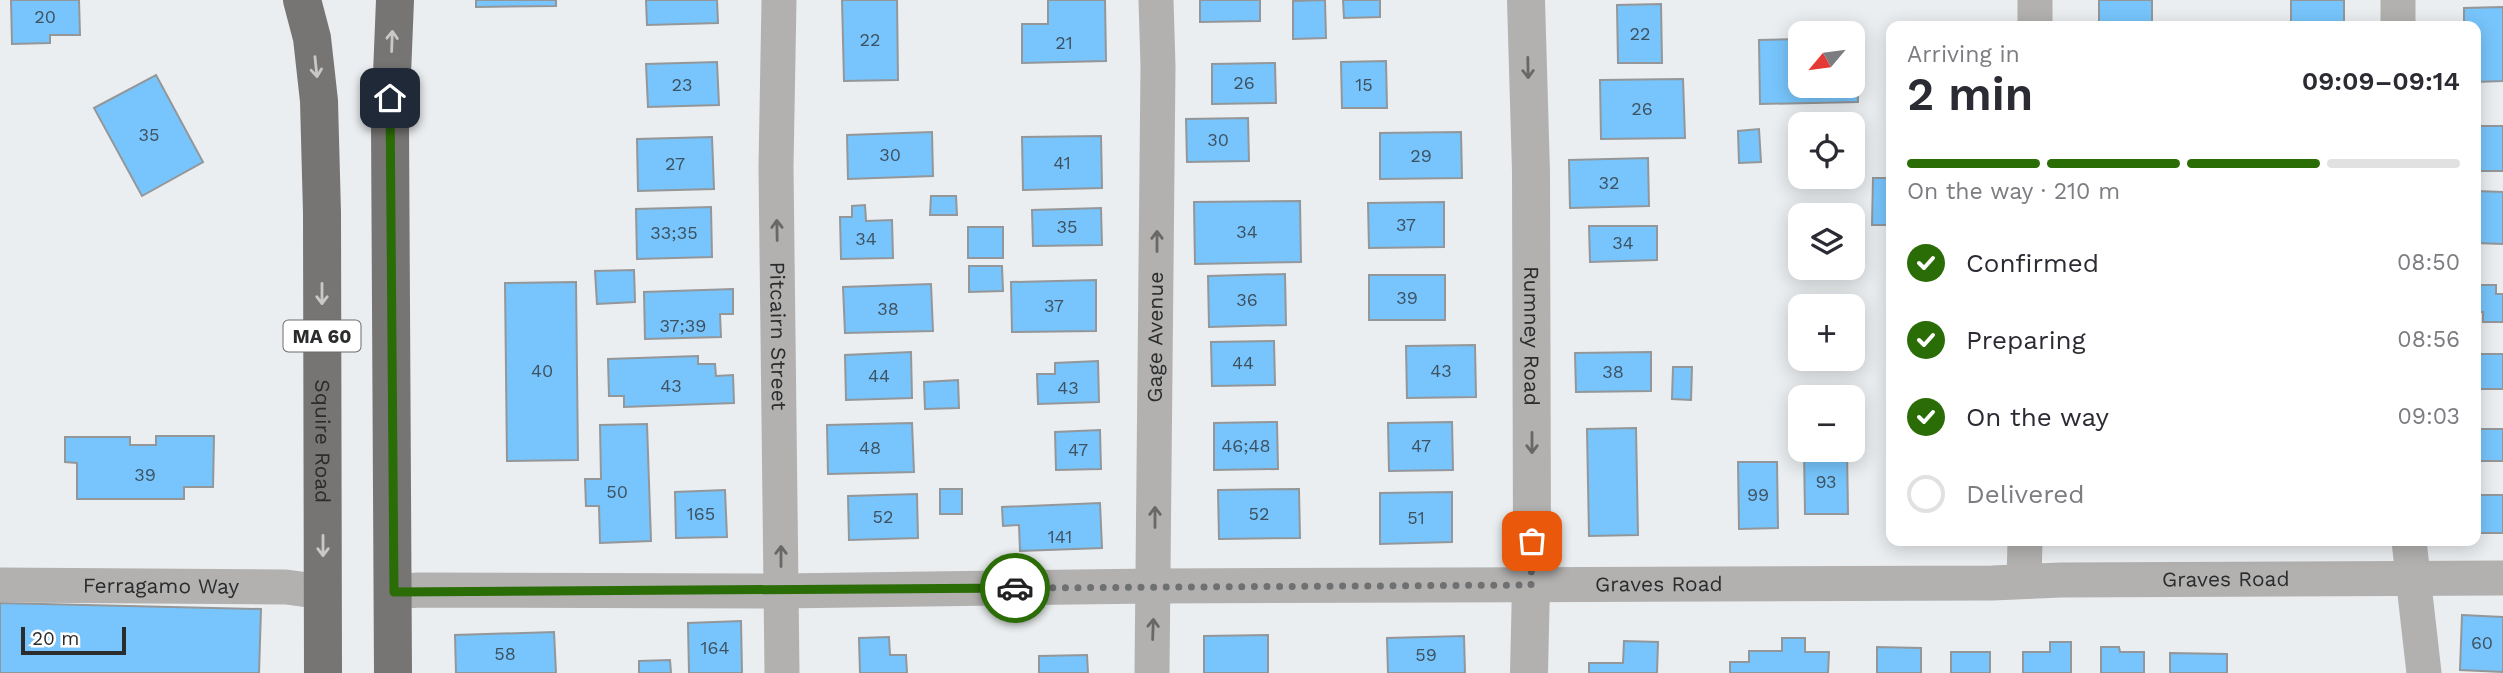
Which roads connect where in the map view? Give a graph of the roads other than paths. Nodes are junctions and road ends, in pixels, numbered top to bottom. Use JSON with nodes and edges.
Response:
{"nodes":[{"id":1,"x":302,"y":0,"type":"edge"},
{"id":2,"x":395,"y":0,"type":"edge"},
{"id":3,"x":779,"y":0,"type":"edge"},
{"id":4,"x":1156,"y":0,"type":"edge"},
{"id":5,"x":1526,"y":0,"type":"edge"},
{"id":6,"x":2035,"y":0,"type":"edge"},
{"id":7,"x":2398,"y":0,"type":"edge"},
{"id":8,"x":2035,"y":21,"type":"edge"},
{"id":9,"x":2398,"y":21,"type":"edge"},
{"id":10,"x":2025,"y":546,"type":"edge"},
{"id":11,"x":2410,"y":546,"type":"edge"},
{"id":12,"x":2413,"y":578,"type":"junction"},
{"id":13,"x":2503,"y":578,"type":"edge"},
{"id":14,"x":2024,"y":581,"type":"junction"},
{"id":15,"x":0,"y":585,"type":"edge"},
{"id":16,"x":1531,"y":585,"type":"junction"},
{"id":17,"x":1154,"y":586,"type":"junction"},
{"id":18,"x":781,"y":591,"type":"junction"},
{"id":19,"x":323,"y":592,"type":"junction"},
{"id":20,"x":394,"y":592,"type":"junction"},
{"id":21,"x":323,"y":673,"type":"edge"},
{"id":22,"x":393,"y":673,"type":"edge"},
{"id":23,"x":782,"y":673,"type":"edge"},
{"id":24,"x":1152,"y":673,"type":"edge"},
{"id":25,"x":1529,"y":673,"type":"edge"},
{"id":26,"x":2424,"y":673,"type":"edge"}],
"edges":[{"from":1,"to":19,"type":"highway","name":"Squire Road","number":"MA 60","one_way":true},
{"from":20,"to":2,"type":"highway","number":"MA 60","one_way":true},
{"from":18,"to":3,"type":"street","name":"Pitcairn Street","one_way":true},
{"from":17,"to":4,"type":"street","name":"Gage Avenue","one_way":true},
{"from":5,"to":16,"type":"street","name":"Rumney Road","one_way":true},
{"from":6,"to":8,"type":"street"},
{"from":7,"to":9,"type":"street"},
{"from":10,"to":14,"type":"street"},
{"from":11,"to":12,"type":"street"},
{"from":12,"to":13,"type":"street","name":"Graves Road"},
{"from":12,"to":14,"type":"street","name":"Graves Road"},
{"from":12,"to":26,"type":"street"},
{"from":14,"to":16,"type":"street","name":"Graves Road"},
{"from":15,"to":19,"type":"street","name":"Ferragamo Way"},
{"from":16,"to":17,"type":"street","name":"Graves Road"},
{"from":16,"to":25,"type":"street","name":"Rumney Road"},
{"from":17,"to":18,"type":"street","name":"Graves Road"},
{"from":24,"to":17,"type":"street","name":"Gage Avenue","one_way":true},
{"from":18,"to":20,"type":"street","name":"Graves Road"},
{"from":18,"to":23,"type":"street","name":"Pitcairn Street"},
{"from":19,"to":21,"type":"highway","name":"Squire Road","number":"MA 60"},
{"from":20,"to":22,"type":"highway","number":"MA 60"}]}
